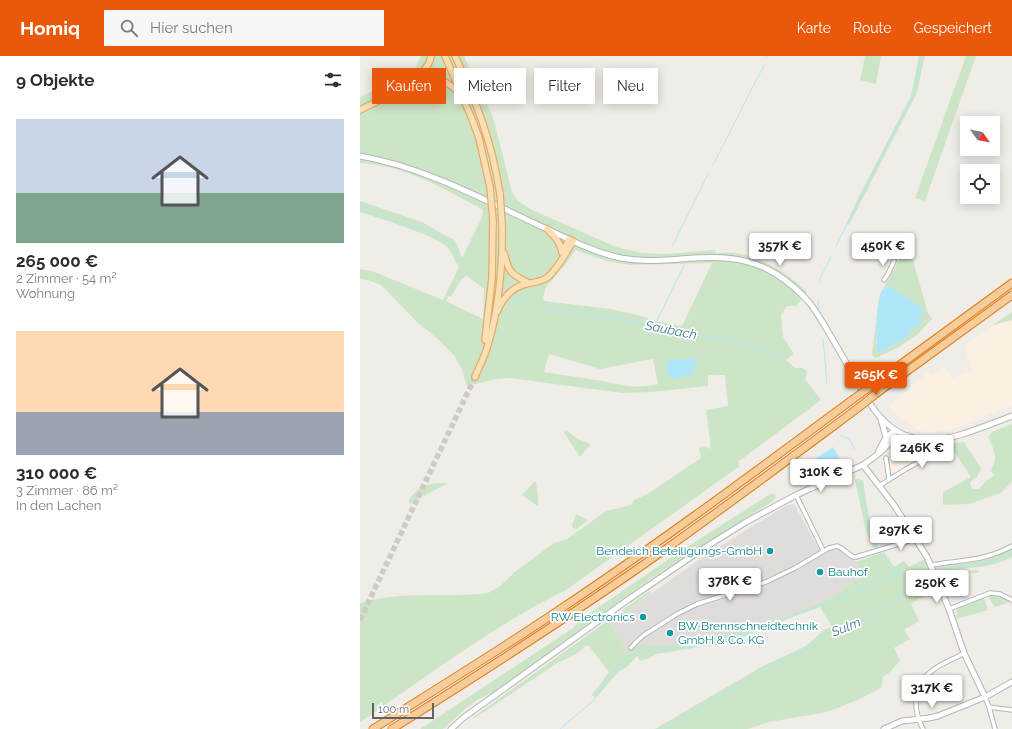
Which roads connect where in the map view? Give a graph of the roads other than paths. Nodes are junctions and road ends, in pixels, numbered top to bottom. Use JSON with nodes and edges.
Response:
{"nodes":[{"id":1,"x":431,"y":56,"type":"edge"},
{"id":2,"x":445,"y":56,"type":"edge"},
{"id":3,"x":455,"y":56,"type":"edge"},
{"id":4,"x":454,"y":76,"type":"edge"},
{"id":5,"x":454,"y":88,"type":"edge"},
{"id":6,"x":466,"y":104,"type":"edge"},
{"id":7,"x":360,"y":107,"type":"edge"},
{"id":8,"x":360,"y":110,"type":"edge"},
{"id":9,"x":360,"y":156,"type":"edge"},
{"id":10,"x":547,"y":229,"type":"junction"},
{"id":11,"x":571,"y":240,"type":"junction"},
{"id":12,"x":502,"y":246,"type":"junction"},
{"id":13,"x":562,"y":255,"type":"junction"},
{"id":14,"x":894,"y":261,"type":"dead end"},
{"id":15,"x":884,"y":280,"type":"dead end"},
{"id":16,"x":528,"y":283,"type":"junction"},
{"id":17,"x":1012,"y":283,"type":"edge"},
{"id":18,"x":1012,"y":295,"type":"edge"},
{"id":19,"x":493,"y":322,"type":"junction"},
{"id":20,"x":1012,"y":416,"type":"edge"},
{"id":21,"x":880,"y":417,"type":"junction"},
{"id":22,"x":895,"y":431,"type":"junction"},
{"id":23,"x":886,"y":438,"type":"junction"},
{"id":24,"x":948,"y":450,"type":"dead end"},
{"id":25,"x":877,"y":454,"type":"junction"},
{"id":26,"x":886,"y":458,"type":"dead end"},
{"id":27,"x":863,"y":465,"type":"junction"},
{"id":28,"x":889,"y":479,"type":"junction"},
{"id":29,"x":879,"y":486,"type":"junction"},
{"id":30,"x":796,"y":495,"type":"junction"},
{"id":31,"x":915,"y":539,"type":"junction"},
{"id":32,"x":1012,"y":546,"type":"edge"},
{"id":33,"x":823,"y":550,"type":"junction"},
{"id":34,"x":931,"y":567,"type":"junction"},
{"id":35,"x":1012,"y":600,"type":"edge"},
{"id":36,"x":949,"y":610,"type":"junction"},
{"id":37,"x":631,"y":648,"type":"dead end"},
{"id":38,"x":964,"y":653,"type":"junction"},
{"id":39,"x":1012,"y":682,"type":"edge"},
{"id":40,"x":985,"y":697,"type":"junction"},
{"id":41,"x":989,"y":707,"type":"junction"},
{"id":42,"x":1012,"y":710,"type":"edge"},
{"id":43,"x":918,"y":720,"type":"junction"},
{"id":44,"x":373,"y":729,"type":"edge"},
{"id":45,"x":392,"y":729,"type":"edge"},
{"id":46,"x":451,"y":729,"type":"edge"},
{"id":47,"x":884,"y":729,"type":"edge"},
{"id":48,"x":923,"y":729,"type":"edge"},
{"id":49,"x":995,"y":729,"type":"edge"}],
"edges":[{"from":1,"to":7,"type":"main road"},
{"from":2,"to":4,"type":"main road"},
{"from":3,"to":12,"type":"main road","bridge":true},
{"from":5,"to":8,"type":"main road"},
{"from":6,"to":19,"type":"main road","bridge":true},
{"from":9,"to":10,"type":"street"},
{"from":10,"to":11,"type":"street"},
{"from":10,"to":13,"type":"main road"},
{"from":11,"to":13,"type":"main road"},
{"from":11,"to":21,"type":"street"},
{"from":12,"to":16,"type":"main road"},
{"from":12,"to":19,"type":"main road"},
{"from":13,"to":16,"type":"main road"},
{"from":14,"to":15,"type":"street"},
{"from":16,"to":19,"type":"main road"},
{"from":17,"to":44,"type":"highway","bridge":true},
{"from":18,"to":45,"type":"highway","bridge":true},
{"from":20,"to":22,"type":"street"},
{"from":21,"to":22,"type":"street"},
{"from":21,"to":23,"type":"street"},
{"from":22,"to":23,"type":"street"},
{"from":22,"to":25,"type":"street"},
{"from":23,"to":25,"type":"street"},
{"from":24,"to":28,"type":"street"},
{"from":25,"to":27,"type":"street"},
{"from":26,"to":28,"type":"street"},
{"from":27,"to":29,"type":"street"},
{"from":27,"to":30,"type":"street"},
{"from":28,"to":29,"type":"street"},
{"from":29,"to":31,"type":"street"},
{"from":30,"to":33,"type":"street"},
{"from":30,"to":46,"type":"street"},
{"from":31,"to":33,"type":"street"},
{"from":31,"to":34,"type":"street"},
{"from":32,"to":34,"type":"street"},
{"from":33,"to":37,"type":"street"},
{"from":34,"to":36,"type":"street"},
{"from":35,"to":36,"type":"street"},
{"from":36,"to":38,"type":"street"},
{"from":38,"to":40,"type":"street"},
{"from":38,"to":43,"type":"street"},
{"from":39,"to":40,"type":"street"},
{"from":40,"to":41,"type":"street"},
{"from":40,"to":43,"type":"street"},
{"from":41,"to":42,"type":"street"},
{"from":41,"to":49,"type":"street"},
{"from":43,"to":47,"type":"street"},
{"from":43,"to":48,"type":"street"}]}
